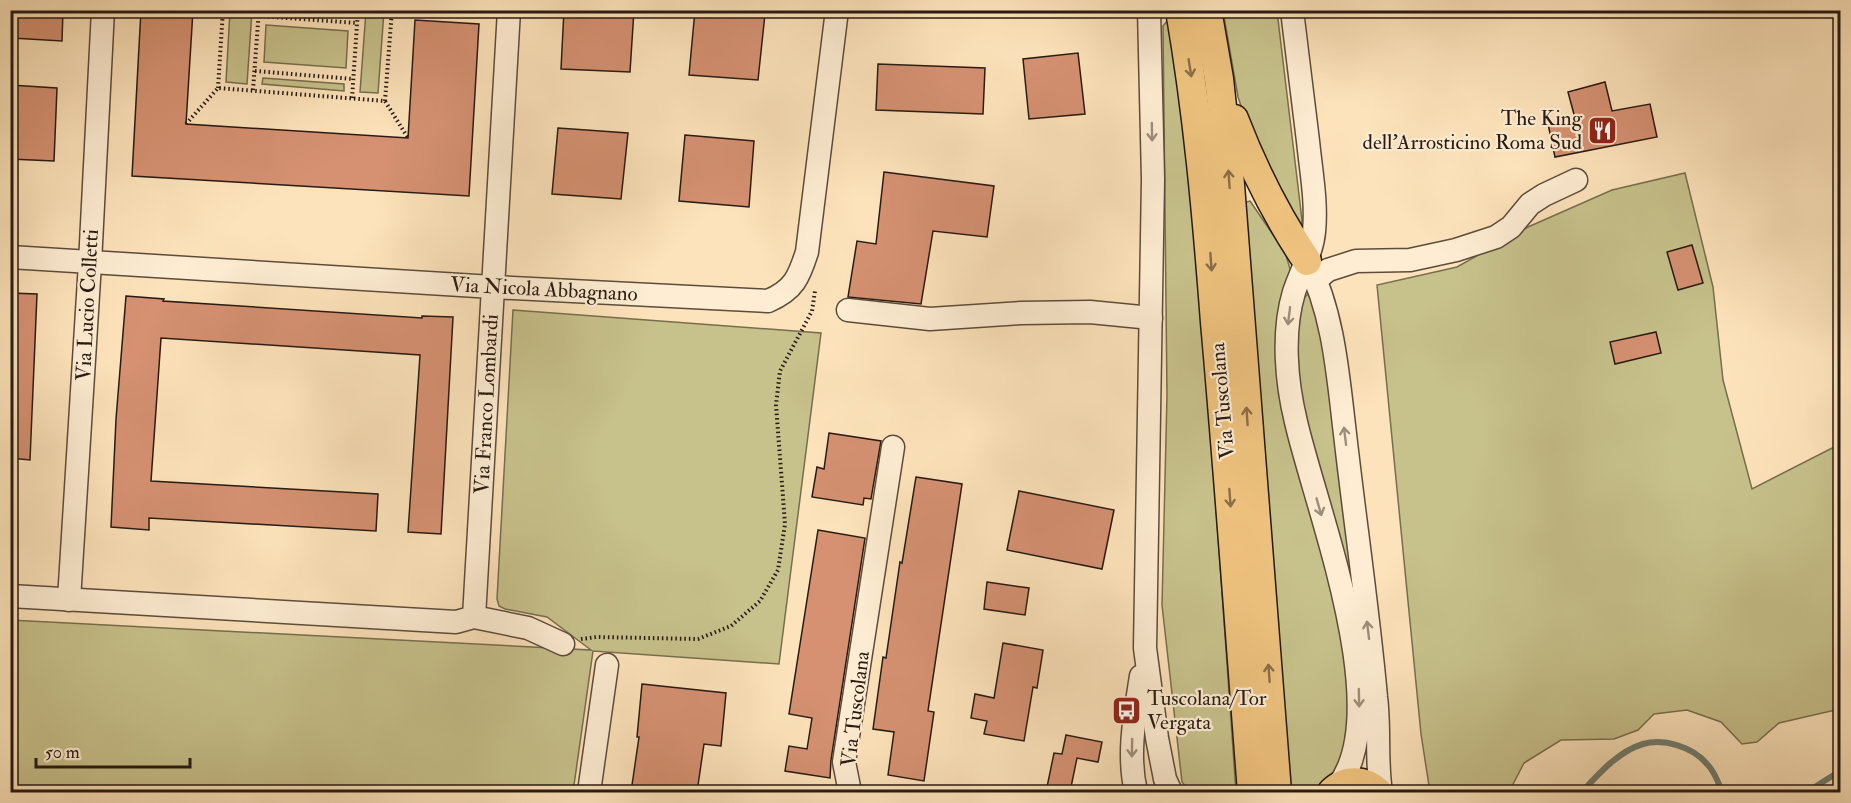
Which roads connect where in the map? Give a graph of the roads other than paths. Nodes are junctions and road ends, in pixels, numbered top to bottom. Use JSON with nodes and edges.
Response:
{"nodes":[{"id":1,"x":103,"y":10,"type":"edge"},
{"id":2,"x":509,"y":10,"type":"edge"},
{"id":3,"x":837,"y":10,"type":"edge"},
{"id":4,"x":1149,"y":10,"type":"edge"},
{"id":5,"x":1180,"y":10,"type":"edge"},
{"id":6,"x":1207,"y":10,"type":"edge"},
{"id":7,"x":1292,"y":10,"type":"edge"},
{"id":8,"x":1219,"y":79,"type":"junction"},
{"id":9,"x":1576,"y":180,"type":"dead end"},
{"id":10,"x":10,"y":257,"type":"edge"},
{"id":11,"x":90,"y":263,"type":"junction"},
{"id":12,"x":1312,"y":270,"type":"junction"},
{"id":13,"x":493,"y":287,"type":"junction"},
{"id":14,"x":848,"y":310,"type":"dead end"},
{"id":15,"x":1151,"y":318,"type":"junction"},
{"id":16,"x":893,"y":447,"type":"dead end"},
{"id":17,"x":10,"y":596,"type":"edge"},
{"id":18,"x":69,"y":600,"type":"junction"},
{"id":19,"x":474,"y":617,"type":"junction"},
{"id":20,"x":560,"y":643,"type":"road end"},
{"id":21,"x":1145,"y":648,"type":"junction"},
{"id":22,"x":607,"y":665,"type":"dead end"},
{"id":23,"x":1264,"y":785,"type":"edge"},
{"id":24,"x":1335,"y":789,"type":"edge"},
{"id":25,"x":589,"y":792,"type":"edge"},
{"id":26,"x":850,"y":792,"type":"edge"},
{"id":27,"x":1136,"y":792,"type":"edge"},
{"id":28,"x":1171,"y":792,"type":"edge"},
{"id":29,"x":1380,"y":792,"type":"edge"}],
"edges":[{"from":1,"to":11,"type":"street","name":"Via Lucio Colletti"},
{"from":2,"to":13,"type":"street","name":"Via Franco Lombardi"},
{"from":3,"to":13,"type":"street","name":"Via Nicola Abbagnano"},
{"from":4,"to":15,"type":"street","one_way":true},
{"from":5,"to":23,"type":"main road","name":"Via Tuscolana","one_way":true},
{"from":6,"to":8,"type":"main road","name":"Via Tuscolana"},
{"from":7,"to":12,"type":"street"},
{"from":8,"to":12,"type":"main road"},
{"from":23,"to":8,"type":"main road","name":"Via Tuscolana","one_way":true},
{"from":9,"to":12,"type":"street"},
{"from":10,"to":11,"type":"street","name":"Via Nicola Abbagnano"},
{"from":11,"to":13,"type":"street","name":"Via Nicola Abbagnano"},
{"from":11,"to":18,"type":"street","name":"Via Lucio Colletti"},
{"from":12,"to":24,"type":"street","one_way":true},
{"from":29,"to":12,"type":"street","one_way":true},
{"from":13,"to":19,"type":"street","name":"Via Franco Lombardi"},
{"from":14,"to":15,"type":"street"},
{"from":15,"to":21,"type":"street"},
{"from":16,"to":26,"type":"street","name":"Via Tuscolana"},
{"from":17,"to":18,"type":"street"},
{"from":18,"to":19,"type":"street"},
{"from":19,"to":20,"type":"street"},
{"from":21,"to":27,"type":"street","one_way":true},
{"from":21,"to":28,"type":"street"},
{"from":22,"to":25,"type":"street"},
{"from":24,"to":29,"type":"main road"}]}
